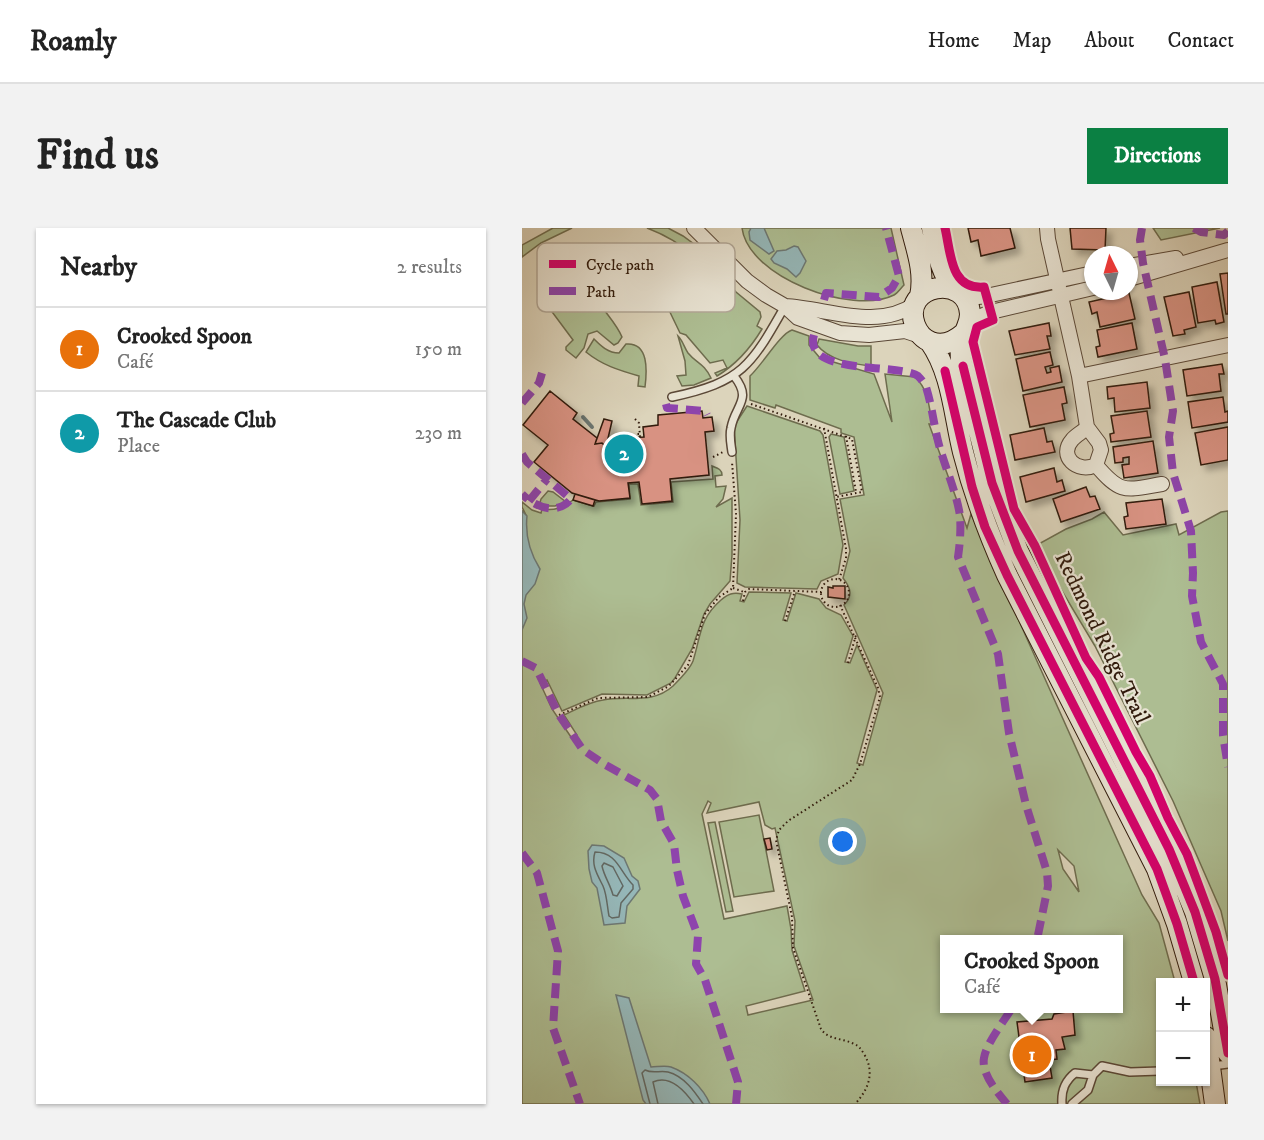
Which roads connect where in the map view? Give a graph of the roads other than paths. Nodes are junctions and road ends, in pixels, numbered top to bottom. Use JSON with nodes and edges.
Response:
{"nodes":[{"id":1,"x":694,"y":228,"type":"edge"},
{"id":2,"x":911,"y":228,"type":"edge"},
{"id":3,"x":932,"y":228,"type":"edge"},
{"id":4,"x":1047,"y":228,"type":"edge"},
{"id":5,"x":709,"y":243,"type":"edge"},
{"id":6,"x":1228,"y":249,"type":"edge"},
{"id":7,"x":1138,"y":264,"type":"edge"},
{"id":8,"x":735,"y":269,"type":"edge"},
{"id":9,"x":1084,"y":275,"type":"edge"},
{"id":10,"x":1138,"y":276,"type":"edge"},
{"id":11,"x":1058,"y":279,"type":"junction"},
{"id":12,"x":1084,"y":291,"type":"edge"},
{"id":13,"x":959,"y":293,"type":"junction"},
{"id":14,"x":1061,"y":297,"type":"junction"},
{"id":15,"x":918,"y":300,"type":"junction"},
{"id":16,"x":785,"y":306,"type":"junction"},
{"id":17,"x":967,"y":328,"type":"junction"},
{"id":18,"x":926,"y":339,"type":"junction"},
{"id":19,"x":1227,"y":347,"type":"edge"},
{"id":20,"x":734,"y":376,"type":"junction"},
{"id":21,"x":1079,"y":376,"type":"junction"},
{"id":22,"x":672,"y":397,"type":"dead end"},
{"id":23,"x":1087,"y":427,"type":"junction"},
{"id":24,"x":732,"y":452,"type":"road end"},
{"id":25,"x":1096,"y":465,"type":"junction"},
{"id":26,"x":1162,"y":484,"type":"dead end"},
{"id":27,"x":1193,"y":978,"type":"edge"},
{"id":28,"x":1210,"y":1050,"type":"edge"},
{"id":29,"x":1228,"y":1053,"type":"edge"},
{"id":30,"x":1215,"y":1066,"type":"edge"},
{"id":31,"x":1156,"y":1071,"type":"edge"},
{"id":32,"x":1093,"y":1075,"type":"junction"},
{"id":33,"x":1062,"y":1104,"type":"edge"},
{"id":34,"x":1072,"y":1104,"type":"edge"},
{"id":35,"x":1215,"y":1104,"type":"edge"}],
"edges":[{"from":1,"to":5,"type":"street"},
{"from":2,"to":15,"type":"street"},
{"from":3,"to":13,"type":"street"},
{"from":4,"to":11,"type":"street"},
{"from":6,"to":7,"type":"street"},
{"from":6,"to":10,"type":"street"},
{"from":8,"to":16,"type":"street"},
{"from":9,"to":11,"type":"street"},
{"from":11,"to":13,"type":"street"},
{"from":11,"to":14,"type":"street"},
{"from":12,"to":14,"type":"street"},
{"from":13,"to":15,"type":"street"},
{"from":13,"to":17,"type":"street"},
{"from":14,"to":17,"type":"street"},
{"from":14,"to":21,"type":"street"},
{"from":15,"to":16,"type":"street"},
{"from":15,"to":18,"type":"street"},
{"from":16,"to":18,"type":"street"},
{"from":16,"to":20,"type":"lane"},
{"from":17,"to":18,"type":"street"},
{"from":17,"to":29,"type":"street"},
{"from":18,"to":27,"type":"street"},
{"from":19,"to":21,"type":"street"},
{"from":20,"to":22,"type":"lane"},
{"from":20,"to":24,"type":"lane"},
{"from":21,"to":23,"type":"street"},
{"from":23,"to":25,"type":"street"},
{"from":23,"to":25,"type":"street"},
{"from":25,"to":26,"type":"street"},
{"from":28,"to":30,"type":"street"},
{"from":30,"to":35,"type":"street"},
{"from":31,"to":32,"type":"lane"},
{"from":32,"to":33,"type":"lane"},
{"from":32,"to":34,"type":"lane"}]}
